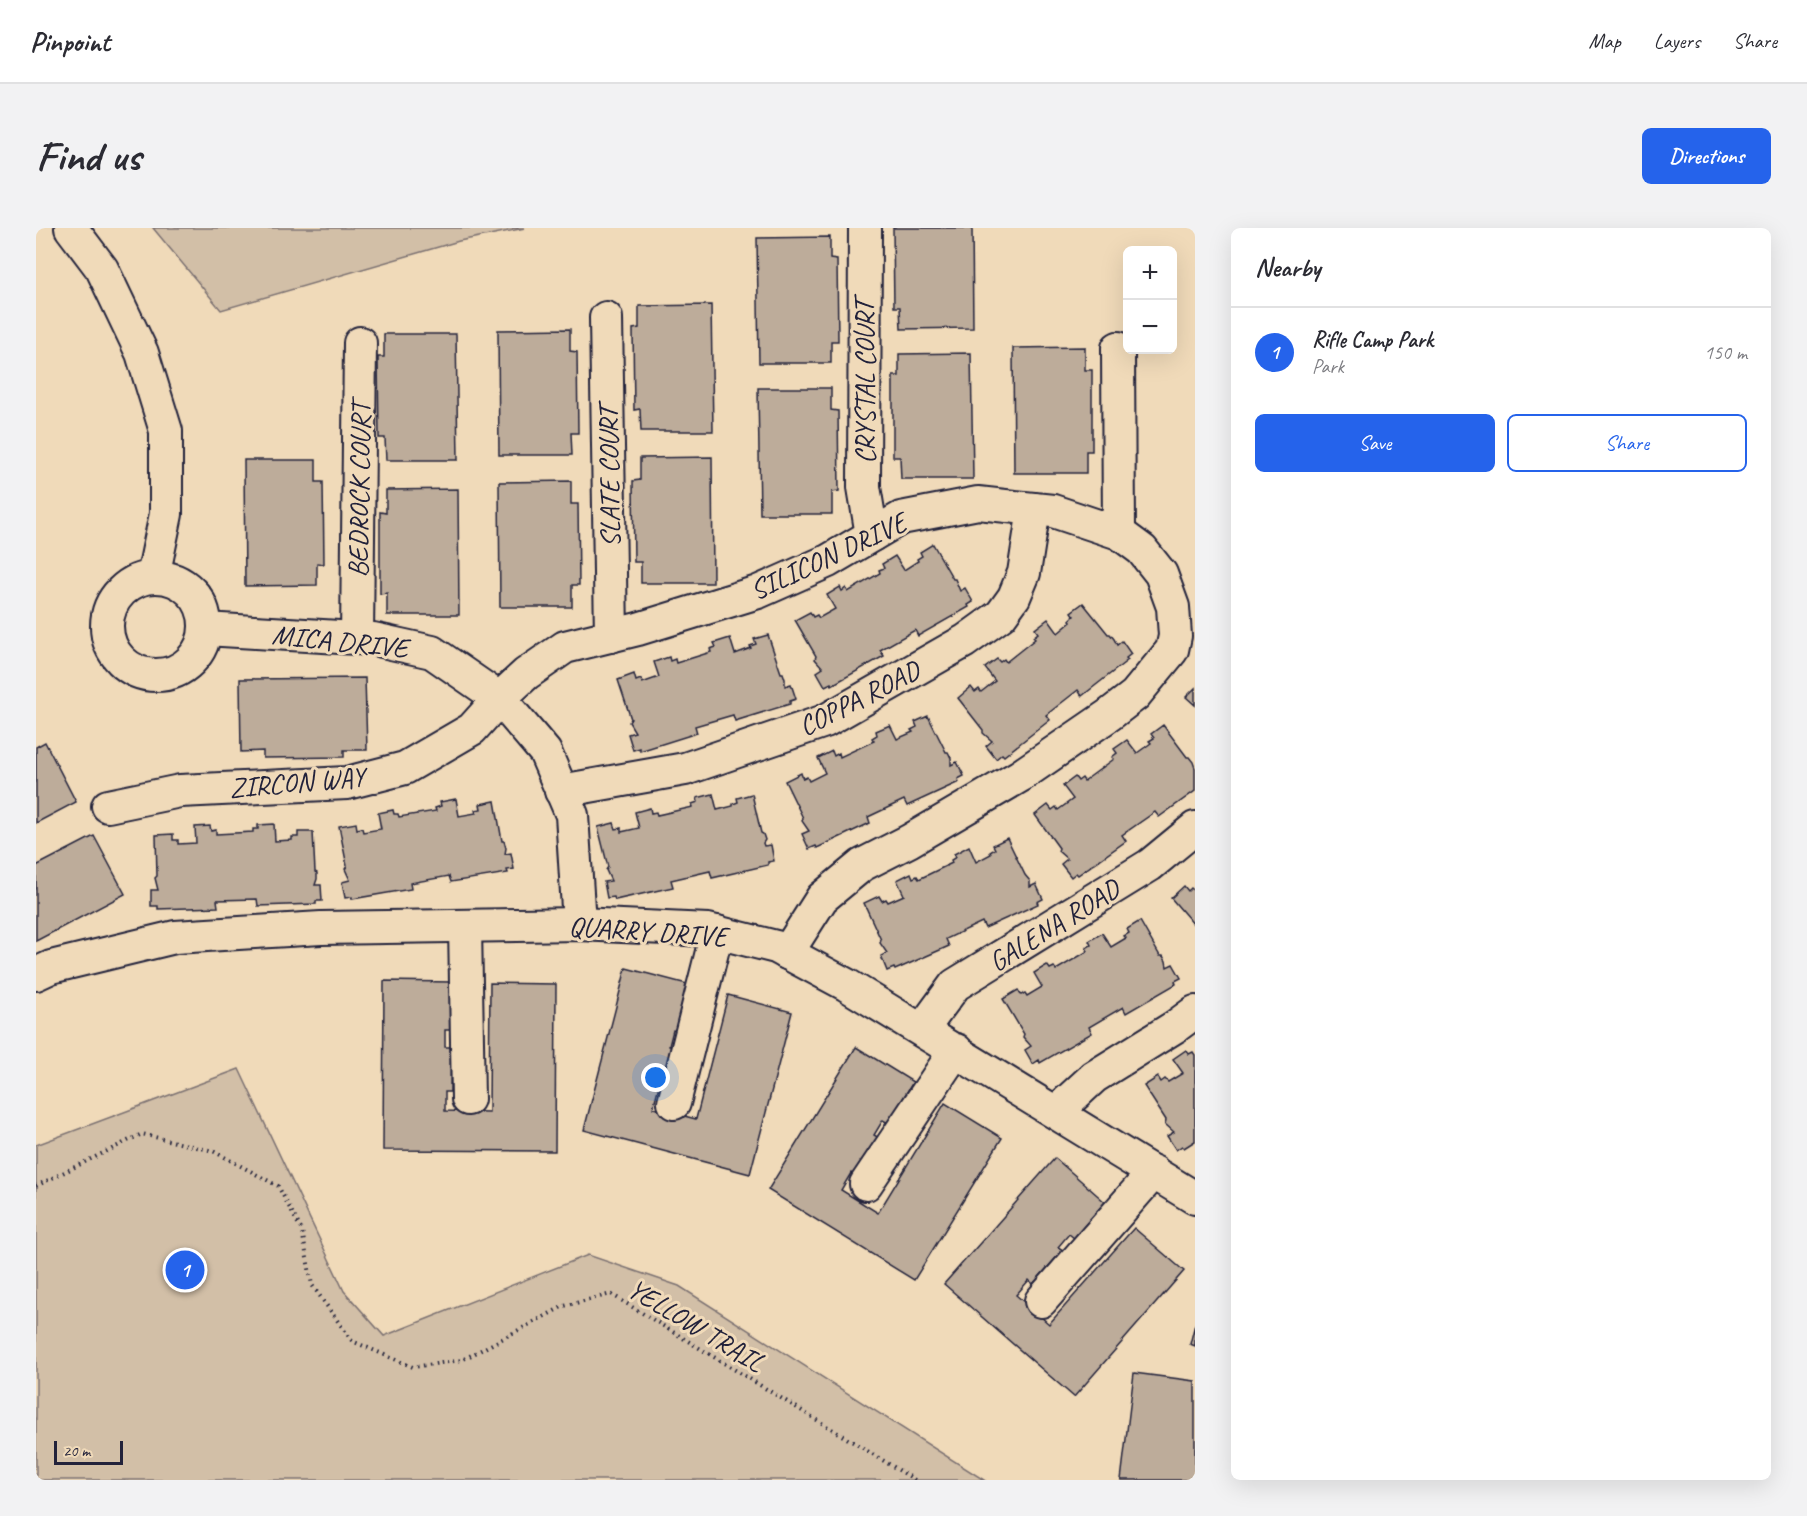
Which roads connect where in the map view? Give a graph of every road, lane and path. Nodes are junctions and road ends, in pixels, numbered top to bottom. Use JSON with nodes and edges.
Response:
{"nodes":[{"id":1,"x":71,"y":228,"type":"edge"},
{"id":2,"x":865,"y":228,"type":"edge"},
{"id":3,"x":606,"y":318,"type":"dead end"},
{"id":4,"x":360,"y":343,"type":"dead end"},
{"id":5,"x":1118,"y":348,"type":"dead end"},
{"id":6,"x":1034,"y":509,"type":"junction"},
{"id":7,"x":1119,"y":533,"type":"junction"},
{"id":8,"x":872,"y":535,"type":"junction"},
{"id":9,"x":153,"y":577,"type":"junction"},
{"id":10,"x":205,"y":629,"type":"junction"},
{"id":11,"x":611,"y":636,"type":"junction"},
{"id":12,"x":357,"y":638,"type":"junction"},
{"id":13,"x":499,"y":699,"type":"junction"},
{"id":14,"x":561,"y":791,"type":"junction"},
{"id":15,"x":108,"y":806,"type":"dead end"},
{"id":16,"x":1195,"y":828,"type":"edge"},
{"id":17,"x":579,"y":924,"type":"junction"},
{"id":18,"x":465,"y":926,"type":"junction"},
{"id":19,"x":717,"y":932,"type":"junction"},
{"id":20,"x":787,"y":953,"type":"junction"},
{"id":21,"x":36,"y":974,"type":"edge"},
{"id":22,"x":1195,"y":1012,"type":"edge"},
{"id":23,"x":922,"y":1030,"type":"junction"},
{"id":24,"x":956,"y":1050,"type":"junction"},
{"id":25,"x":468,"y":1099,"type":"dead end"},
{"id":26,"x":674,"y":1103,"type":"dead end"},
{"id":27,"x":1056,"y":1112,"type":"junction"},
{"id":28,"x":1154,"y":1172,"type":"junction"},
{"id":29,"x":866,"y":1184,"type":"dead end"},
{"id":30,"x":36,"y":1186,"type":"edge"},
{"id":31,"x":1195,"y":1198,"type":"edge"},
{"id":32,"x":1041,"y":1301,"type":"dead end"},
{"id":33,"x":915,"y":1480,"type":"edge"}],
"edges":[{"from":1,"to":9,"type":"street"},
{"from":2,"to":8,"type":"street","name":"CRYSTAL COURT"},
{"from":3,"to":11,"type":"street","name":"SLATE COURT"},
{"from":4,"to":12,"type":"street","name":"BEDROCK COURT"},
{"from":5,"to":7,"type":"street"},
{"from":6,"to":7,"type":"street","name":"SILICON DRIVE"},
{"from":6,"to":8,"type":"street","name":"SILICON DRIVE"},
{"from":6,"to":14,"type":"street","name":"COPPA ROAD"},
{"from":7,"to":20,"type":"street","name":"SILICON DRIVE"},
{"from":8,"to":11,"type":"street","name":"SILICON DRIVE"},
{"from":9,"to":10,"type":"street"},
{"from":9,"to":10,"type":"street"},
{"from":10,"to":12,"type":"street","name":"MICA DRIVE"},
{"from":11,"to":13,"type":"street","name":"SILICON DRIVE"},
{"from":12,"to":13,"type":"street","name":"MICA DRIVE"},
{"from":13,"to":14,"type":"street","name":"MICA DRIVE"},
{"from":13,"to":15,"type":"street","name":"ZIRCON WAY"},
{"from":14,"to":17,"type":"street","name":"MICA DRIVE"},
{"from":16,"to":23,"type":"street","name":"GALENA ROAD"},
{"from":17,"to":18,"type":"street","name":"QUARRY DRIVE"},
{"from":17,"to":19,"type":"street","name":"QUARRY DRIVE"},
{"from":18,"to":21,"type":"street","name":"QUARRY DRIVE"},
{"from":18,"to":25,"type":"street"},
{"from":19,"to":20,"type":"street","name":"QUARRY DRIVE"},
{"from":19,"to":26,"type":"street"},
{"from":20,"to":23,"type":"street","name":"QUARRY DRIVE"},
{"from":22,"to":27,"type":"street"},
{"from":23,"to":24,"type":"street","name":"QUARRY DRIVE"},
{"from":24,"to":27,"type":"street","name":"QUARRY DRIVE"},
{"from":24,"to":29,"type":"street"},
{"from":27,"to":28,"type":"street","name":"QUARRY DRIVE"},
{"from":28,"to":31,"type":"street","name":"QUARRY DRIVE"},
{"from":28,"to":32,"type":"street"},
{"from":30,"to":33,"type":"path","name":"YELLOW TRAIL"}]}
